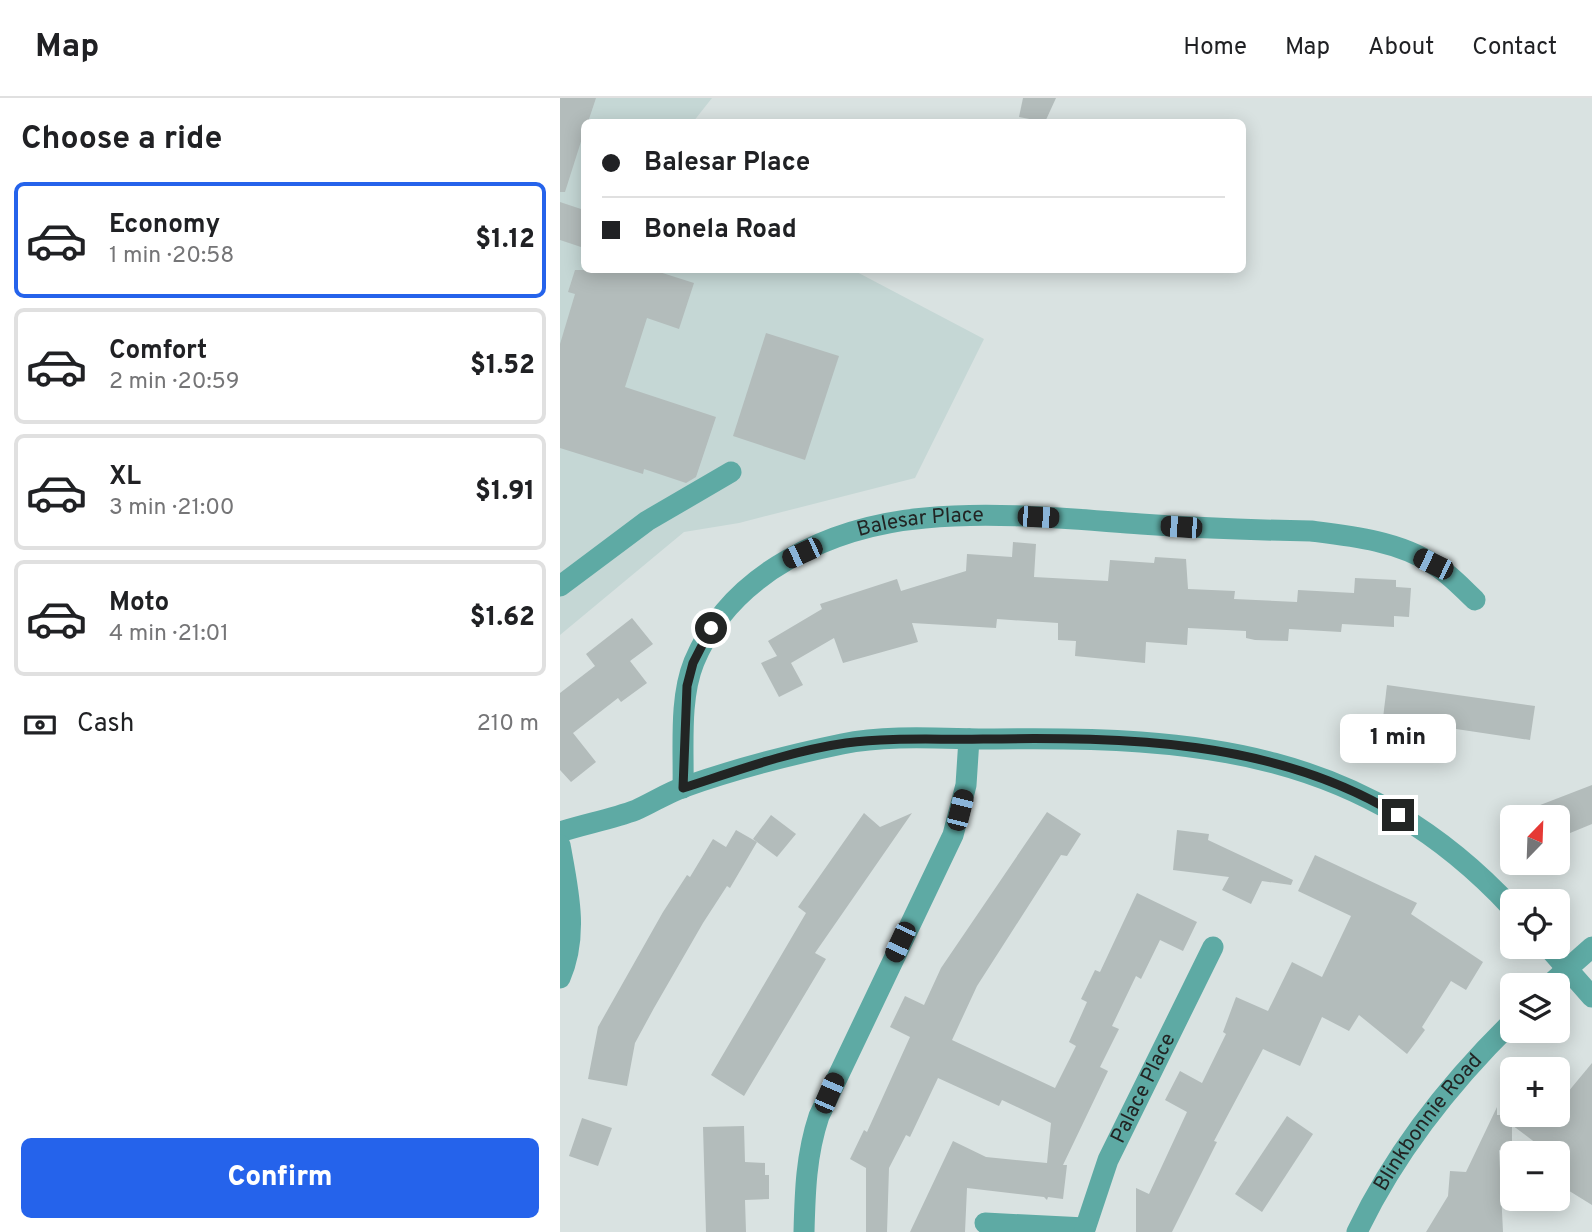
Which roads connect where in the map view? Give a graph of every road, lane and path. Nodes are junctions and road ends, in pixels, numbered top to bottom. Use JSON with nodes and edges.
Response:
{"nodes":[{"id":1,"x":731,"y":472,"type":"dead end"},
{"id":2,"x":560,"y":586,"type":"edge"},
{"id":3,"x":1475,"y":600,"type":"dead end"},
{"id":4,"x":969,"y":739,"type":"junction"},
{"id":5,"x":683,"y":788,"type":"junction"},
{"id":6,"x":560,"y":832,"type":"edge"},
{"id":7,"x":560,"y":845,"type":"edge"},
{"id":8,"x":1500,"y":895,"type":"edge"},
{"id":9,"x":1213,"y":947,"type":"dead end"},
{"id":10,"x":1592,"y":947,"type":"edge"},
{"id":11,"x":1559,"y":959,"type":"edge"},
{"id":12,"x":1567,"y":968,"type":"junction"},
{"id":13,"x":1562,"y":973,"type":"edge"},
{"id":14,"x":560,"y":978,"type":"edge"},
{"id":15,"x":1592,"y":997,"type":"edge"},
{"id":16,"x":1500,"y":1034,"type":"edge"},
{"id":17,"x":985,"y":1223,"type":"dead end"},
{"id":18,"x":1084,"y":1230,"type":"edge"},
{"id":19,"x":804,"y":1232,"type":"edge"},
{"id":20,"x":1356,"y":1232,"type":"edge"}],
"edges":[{"from":1,"to":2,"type":"street"},
{"from":3,"to":5,"type":"street","name":"Balesar Place"},
{"from":4,"to":5,"type":"street"},
{"from":4,"to":8,"type":"street"},
{"from":4,"to":19,"type":"street"},
{"from":5,"to":6,"type":"street"},
{"from":7,"to":14,"type":"street"},
{"from":9,"to":18,"type":"street","name":"Palace Place"},
{"from":10,"to":12,"type":"street"},
{"from":11,"to":12,"type":"street"},
{"from":12,"to":13,"type":"street"},
{"from":12,"to":15,"type":"street"},
{"from":16,"to":20,"type":"street","name":"Blinkbonnie Road"},
{"from":17,"to":18,"type":"street"}]}
